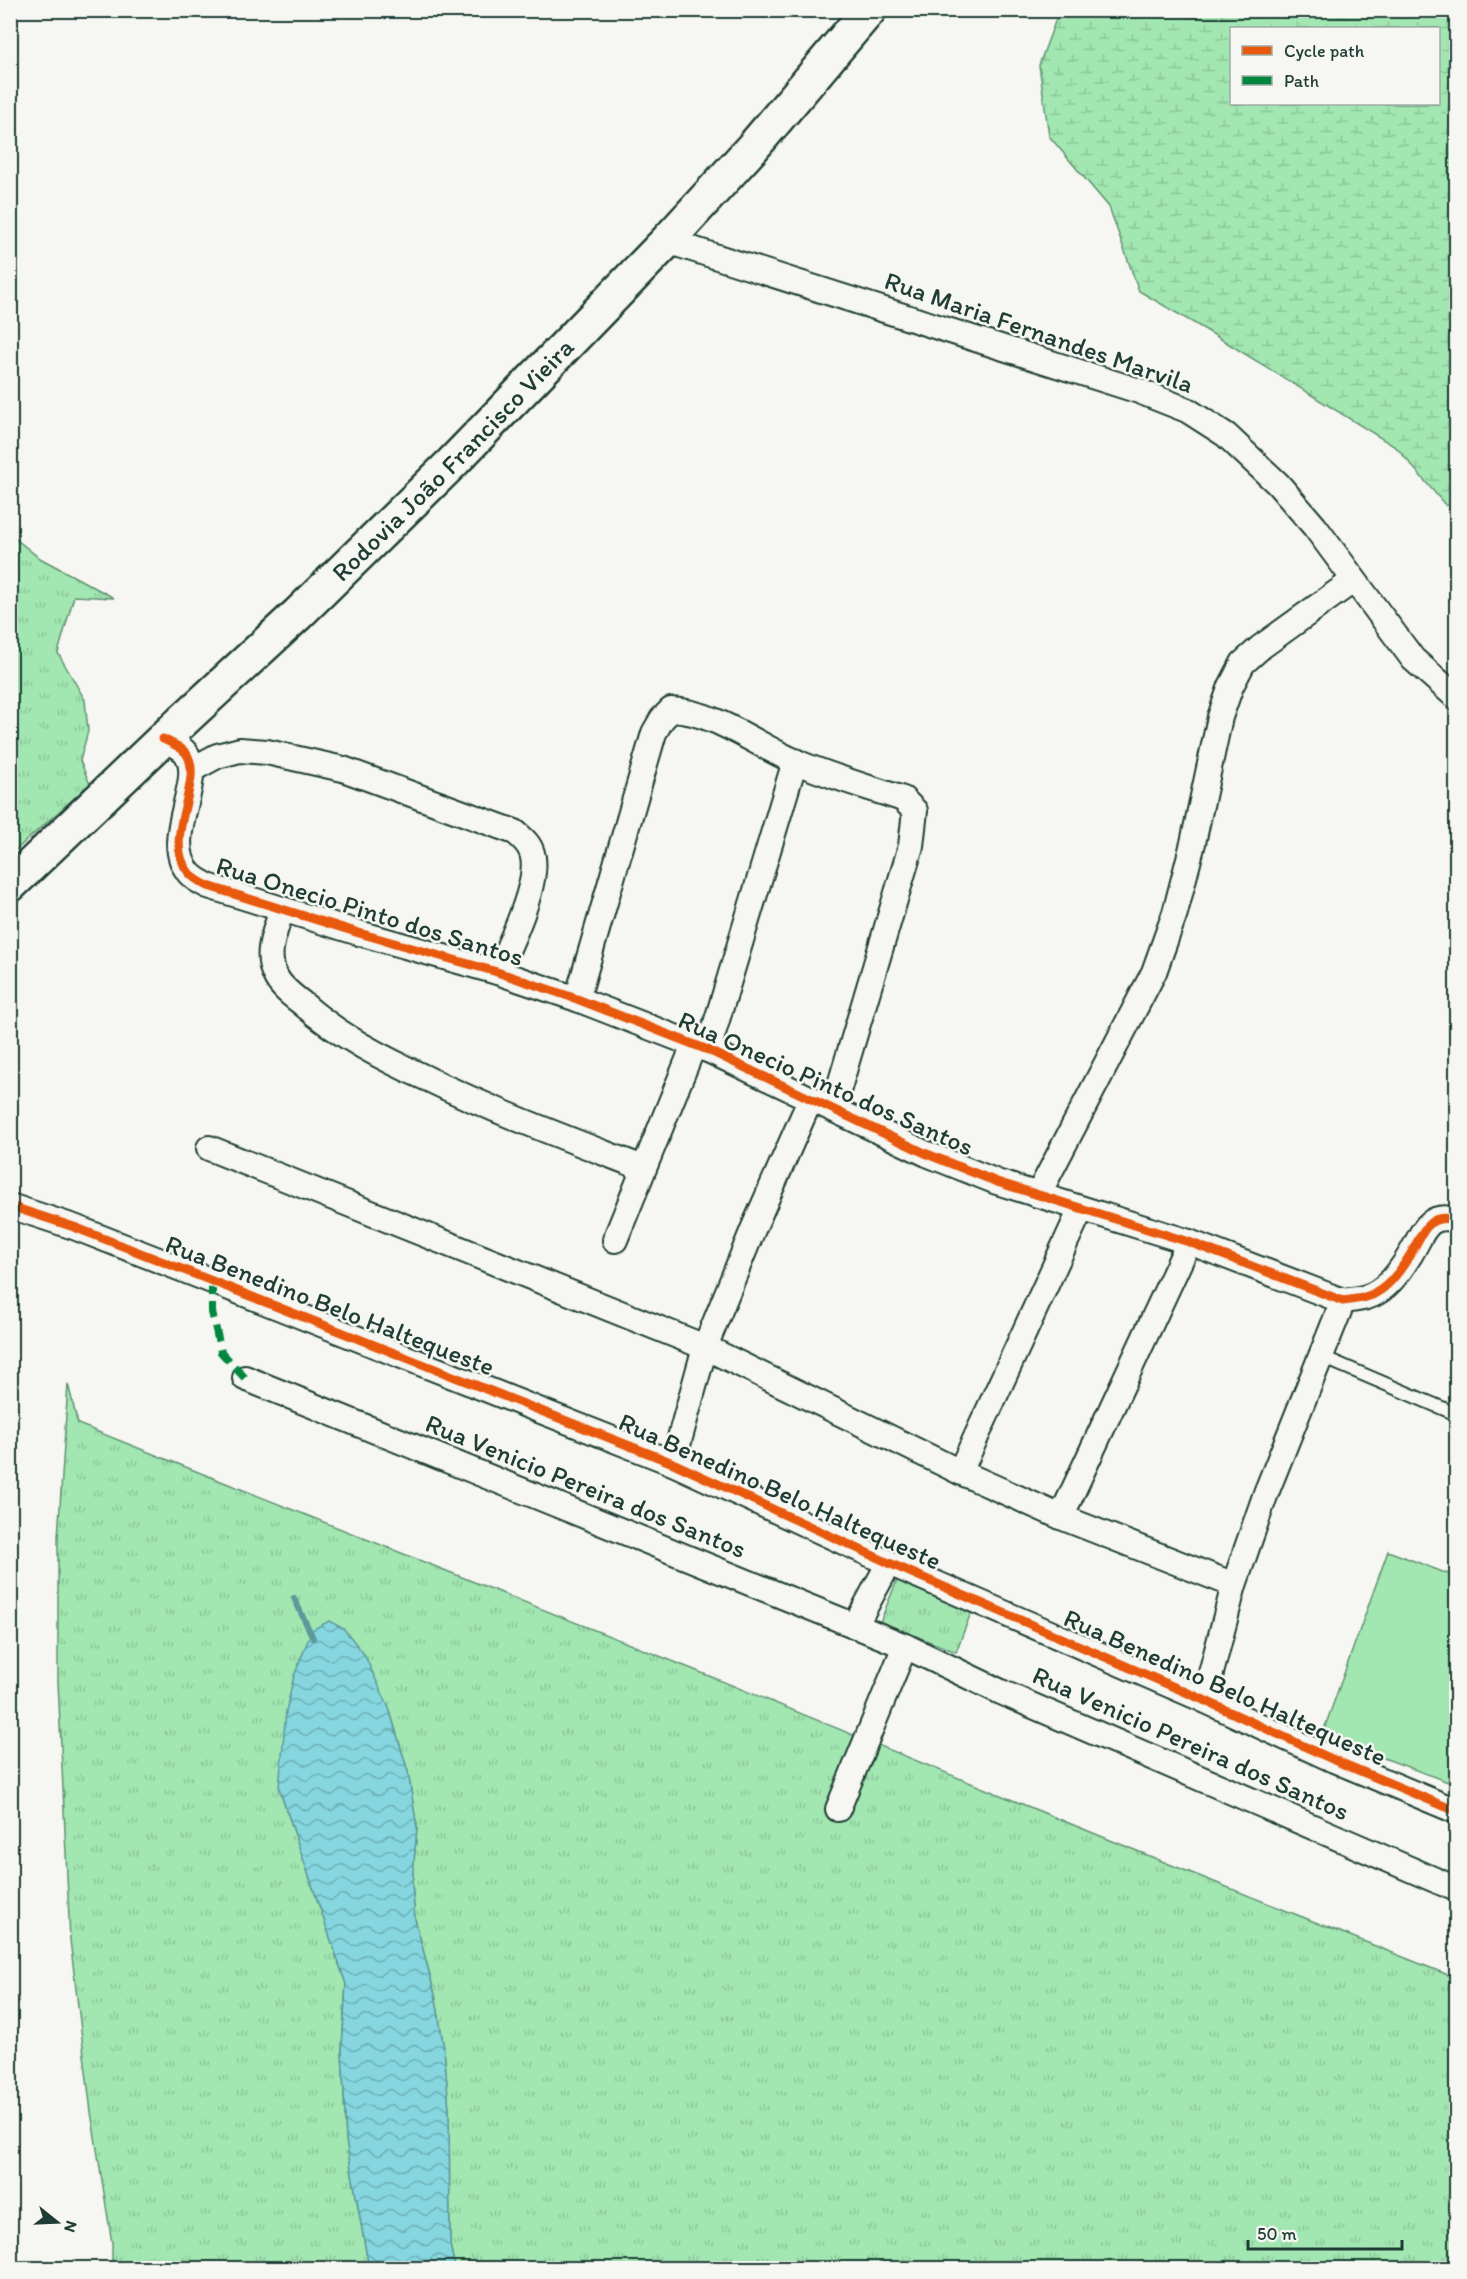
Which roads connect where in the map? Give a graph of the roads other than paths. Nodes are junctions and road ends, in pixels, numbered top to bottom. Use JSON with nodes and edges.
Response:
{"nodes":[{"id":1,"x":869,"y":10,"type":"edge"},
{"id":2,"x":668,"y":241,"type":"junction"},
{"id":3,"x":1354,"y":580,"type":"junction"},
{"id":4,"x":1456,"y":697,"type":"edge"},
{"id":5,"x":163,"y":739,"type":"junction"},
{"id":6,"x":795,"y":761,"type":"junction"},
{"id":7,"x":193,"y":769,"type":"junction"},
{"id":8,"x":10,"y":885,"type":"edge"},
{"id":9,"x":282,"y":909,"type":"junction"},
{"id":10,"x":497,"y":972,"type":"junction"},
{"id":11,"x":577,"y":999,"type":"junction"},
{"id":12,"x":701,"y":1048,"type":"junction"},
{"id":13,"x":811,"y":1098,"type":"junction"},
{"id":14,"x":833,"y":1108,"type":"junction"},
{"id":15,"x":209,"y":1148,"type":"dead end"},
{"id":16,"x":643,"y":1168,"type":"junction"},
{"id":17,"x":1038,"y":1195,"type":"junction"},
{"id":18,"x":10,"y":1206,"type":"edge"},
{"id":19,"x":1081,"y":1209,"type":"junction"},
{"id":20,"x":1456,"y":1220,"type":"edge"},
{"id":21,"x":615,"y":1240,"type":"dead end"},
{"id":22,"x":1189,"y":1242,"type":"junction"},
{"id":23,"x":1343,"y":1301,"type":"junction"},
{"id":24,"x":705,"y":1347,"type":"junction"},
{"id":25,"x":1320,"y":1356,"type":"junction"},
{"id":26,"x":245,"y":1378,"type":"dead end"},
{"id":27,"x":1456,"y":1414,"type":"edge"},
{"id":28,"x":673,"y":1463,"type":"junction"},
{"id":29,"x":960,"y":1472,"type":"junction"},
{"id":30,"x":1061,"y":1517,"type":"junction"},
{"id":31,"x":889,"y":1563,"type":"junction"},
{"id":32,"x":1234,"y":1585,"type":"junction"},
{"id":33,"x":855,"y":1626,"type":"junction"},
{"id":34,"x":905,"y":1646,"type":"junction"},
{"id":35,"x":1204,"y":1700,"type":"junction"},
{"id":36,"x":838,"y":1809,"type":"dead end"},
{"id":37,"x":1456,"y":1811,"type":"edge"},
{"id":38,"x":1456,"y":1889,"type":"edge"}],
"edges":[{"from":1,"to":2,"type":"main road","name":"Rodovia João Francisco Vieira"},
{"from":2,"to":3,"type":"street","name":"Rua Maria Fernandes Marvila"},
{"from":2,"to":5,"type":"main road","name":"Rodovia João Francisco Vieira"},
{"from":3,"to":4,"type":"street","name":"Rua Maria Fernandes Marvila"},
{"from":3,"to":17,"type":"street"},
{"from":5,"to":7,"type":"street"},
{"from":5,"to":8,"type":"main road","name":"Rodovia João Francisco Vieira"},
{"from":6,"to":11,"type":"street"},
{"from":6,"to":12,"type":"street"},
{"from":6,"to":14,"type":"street"},
{"from":7,"to":9,"type":"street","name":"Rua Onecio Pinto dos Santos"},
{"from":7,"to":10,"type":"street"},
{"from":9,"to":10,"type":"street","name":"Rua Onecio Pinto dos Santos"},
{"from":9,"to":16,"type":"street","name":"Rua Onecio Pinto dos Santos"},
{"from":10,"to":11,"type":"street","name":"Rua Onecio Pinto dos Santos"},
{"from":11,"to":12,"type":"street","name":"Rua Onecio Pinto dos Santos"},
{"from":12,"to":13,"type":"street","name":"Rua Onecio Pinto dos Santos"},
{"from":12,"to":16,"type":"street"},
{"from":13,"to":14,"type":"street","name":"Rua Onecio Pinto dos Santos"},
{"from":13,"to":24,"type":"street","name":"Rua Benedino Belo Haltequeste"},
{"from":14,"to":17,"type":"street","name":"Rua Onecio Pinto dos Santos"},
{"from":15,"to":24,"type":"street"},
{"from":16,"to":21,"type":"street"},
{"from":17,"to":19,"type":"street","name":"Rua Onecio Pinto dos Santos"},
{"from":18,"to":28,"type":"street","name":"Rua Benedino Belo Haltequeste"},
{"from":19,"to":22,"type":"street","name":"Rua Onecio Pinto dos Santos"},
{"from":19,"to":29,"type":"street"},
{"from":20,"to":23,"type":"street"},
{"from":22,"to":23,"type":"street","name":"Rua Onecio Pinto dos Santos"},
{"from":22,"to":30,"type":"street"},
{"from":23,"to":25,"type":"street"},
{"from":24,"to":28,"type":"street","name":"Rua Benedino Belo Haltequeste"},
{"from":24,"to":29,"type":"street"},
{"from":25,"to":27,"type":"lane"},
{"from":25,"to":32,"type":"street"},
{"from":26,"to":33,"type":"street","name":"Rua Venicio Pereira dos Santos"},
{"from":28,"to":31,"type":"street","name":"Rua Benedino Belo Haltequeste"},
{"from":29,"to":30,"type":"street"},
{"from":30,"to":32,"type":"street"},
{"from":31,"to":33,"type":"street"},
{"from":31,"to":35,"type":"street","name":"Rua Benedino Belo Haltequeste"},
{"from":32,"to":35,"type":"street"},
{"from":33,"to":34,"type":"street","name":"Rua Venicio Pereira dos Santos"},
{"from":34,"to":36,"type":"street"},
{"from":34,"to":38,"type":"street","name":"Rua Venicio Pereira dos Santos"},
{"from":35,"to":37,"type":"street","name":"Rua Benedino Belo Haltequeste"}]}
